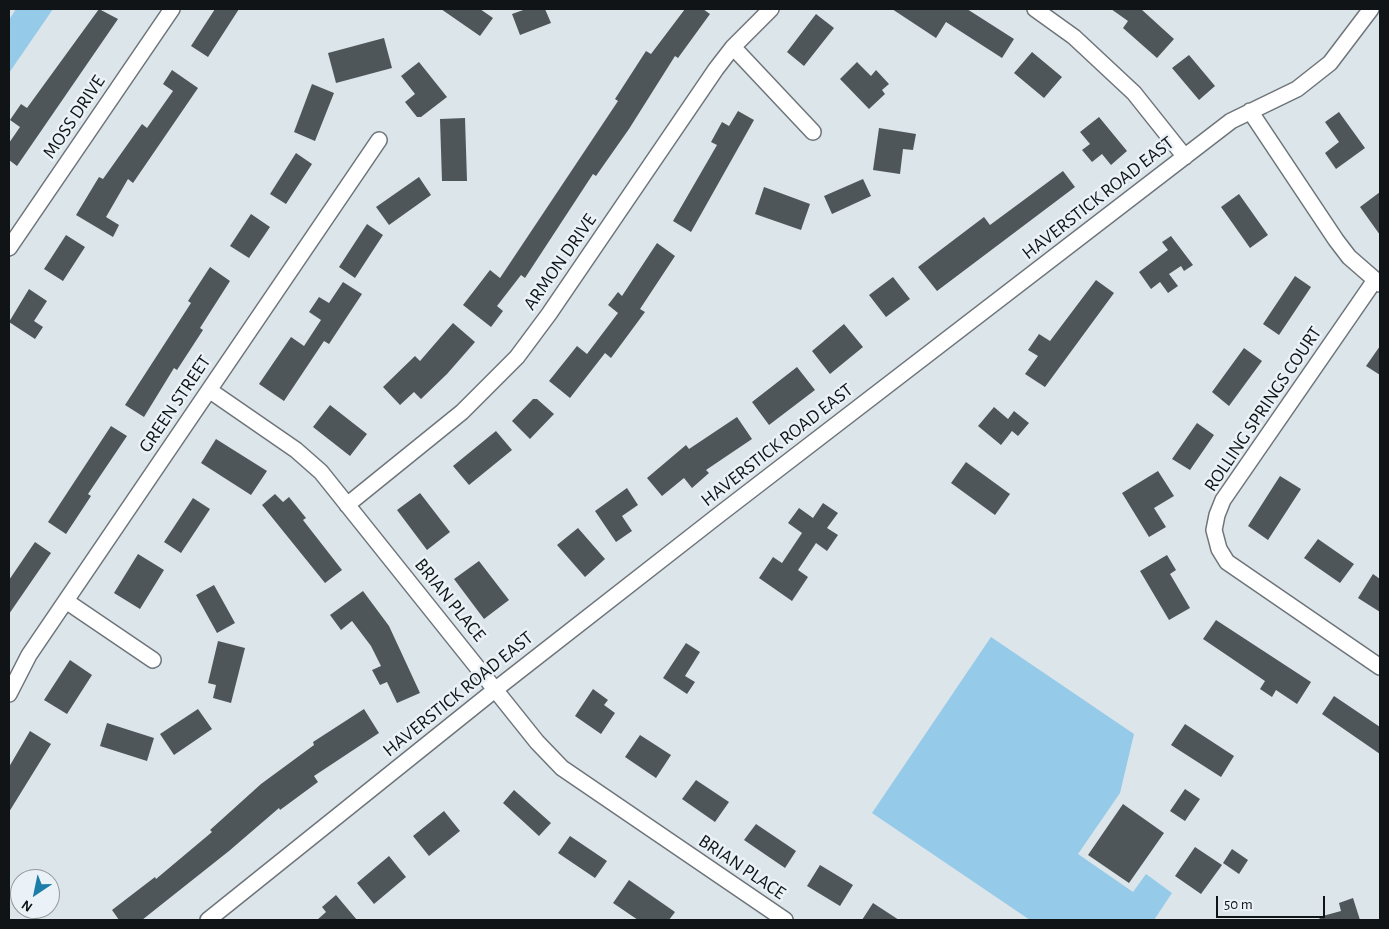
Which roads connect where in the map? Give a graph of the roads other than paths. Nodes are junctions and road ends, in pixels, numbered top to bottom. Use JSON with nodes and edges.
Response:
{"nodes":[{"id":1,"x":172,"y":9,"type":"edge"},
{"id":2,"x":771,"y":9,"type":"edge"},
{"id":3,"x":1035,"y":9,"type":"edge"},
{"id":4,"x":1372,"y":9,"type":"edge"},
{"id":5,"x":733,"y":47,"type":"junction"},
{"id":6,"x":1250,"y":111,"type":"junction"},
{"id":7,"x":813,"y":132,"type":"dead end"},
{"id":8,"x":379,"y":140,"type":"dead end"},
{"id":9,"x":1184,"y":157,"type":"junction"},
{"id":10,"x":9,"y":248,"type":"edge"},
{"id":11,"x":1378,"y":282,"type":"edge"},
{"id":12,"x":209,"y":390,"type":"junction"},
{"id":13,"x":347,"y":505,"type":"junction"},
{"id":14,"x":66,"y":601,"type":"junction"},
{"id":15,"x":153,"y":660,"type":"dead end"},
{"id":16,"x":1380,"y":667,"type":"edge"},
{"id":17,"x":496,"y":689,"type":"junction"},
{"id":18,"x":9,"y":694,"type":"edge"},
{"id":19,"x":208,"y":920,"type":"edge"},
{"id":20,"x":785,"y":920,"type":"edge"}],
"edges":[{"from":1,"to":10,"type":"street","name":"MOSS DRIVE"},
{"from":2,"to":5,"type":"street","name":"ARMON DRIVE"},
{"from":3,"to":9,"type":"street"},
{"from":4,"to":6,"type":"street","name":"HAVERSTICK ROAD EAST"},
{"from":5,"to":7,"type":"street"},
{"from":5,"to":13,"type":"street","name":"ARMON DRIVE"},
{"from":6,"to":9,"type":"street","name":"HAVERSTICK ROAD EAST"},
{"from":6,"to":11,"type":"street"},
{"from":8,"to":12,"type":"street","name":"GREEN STREET"},
{"from":9,"to":17,"type":"street","name":"HAVERSTICK ROAD EAST"},
{"from":11,"to":16,"type":"street","name":"ROLLING SPRINGS COURT"},
{"from":12,"to":13,"type":"street","name":"BRIAN PLACE"},
{"from":12,"to":14,"type":"street","name":"GREEN STREET"},
{"from":13,"to":17,"type":"street","name":"BRIAN PLACE"},
{"from":14,"to":15,"type":"street"},
{"from":14,"to":18,"type":"street","name":"GREEN STREET"},
{"from":17,"to":19,"type":"street","name":"HAVERSTICK ROAD EAST"},
{"from":17,"to":20,"type":"street","name":"BRIAN PLACE"}]}
